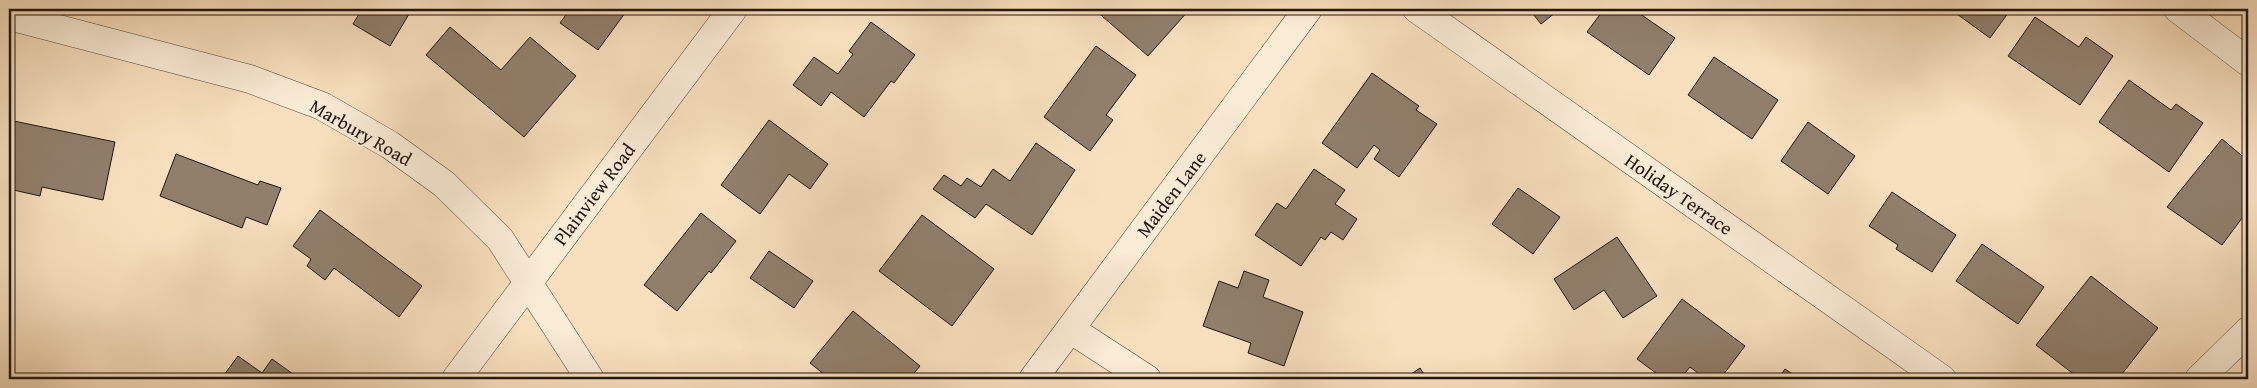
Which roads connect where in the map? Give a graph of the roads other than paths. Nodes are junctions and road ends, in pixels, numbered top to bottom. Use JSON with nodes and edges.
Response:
{"nodes":[{"id":1,"x":733,"y":9,"type":"edge"},
{"id":2,"x":1308,"y":9,"type":"edge"},
{"id":3,"x":1416,"y":9,"type":"edge"},
{"id":4,"x":2178,"y":9,"type":"edge"},
{"id":5,"x":9,"y":16,"type":"edge"},
{"id":6,"x":2248,"y":62,"type":"edge"},
{"id":7,"x":528,"y":282,"type":"junction"},
{"id":8,"x":1070,"y":329,"type":"junction"},
{"id":9,"x":2248,"y":331,"type":"edge"},
{"id":10,"x":456,"y":379,"type":"edge"},
{"id":11,"x":590,"y":379,"type":"edge"},
{"id":12,"x":1033,"y":379,"type":"edge"},
{"id":13,"x":1147,"y":379,"type":"edge"},
{"id":14,"x":1942,"y":379,"type":"edge"},
{"id":15,"x":2199,"y":379,"type":"edge"}],
"edges":[{"from":1,"to":7,"type":"street","name":"Plainview Road"},
{"from":2,"to":8,"type":"street","name":"Maiden Lane"},
{"from":3,"to":14,"type":"street","name":"Holiday Terrace"},
{"from":4,"to":6,"type":"street"},
{"from":5,"to":7,"type":"street","name":"Marbury Road"},
{"from":7,"to":10,"type":"street","name":"Plainview Road"},
{"from":7,"to":11,"type":"street","name":"Marbury Road"},
{"from":8,"to":12,"type":"street","name":"Maiden Lane"},
{"from":8,"to":13,"type":"street"},
{"from":9,"to":15,"type":"street"}]}
